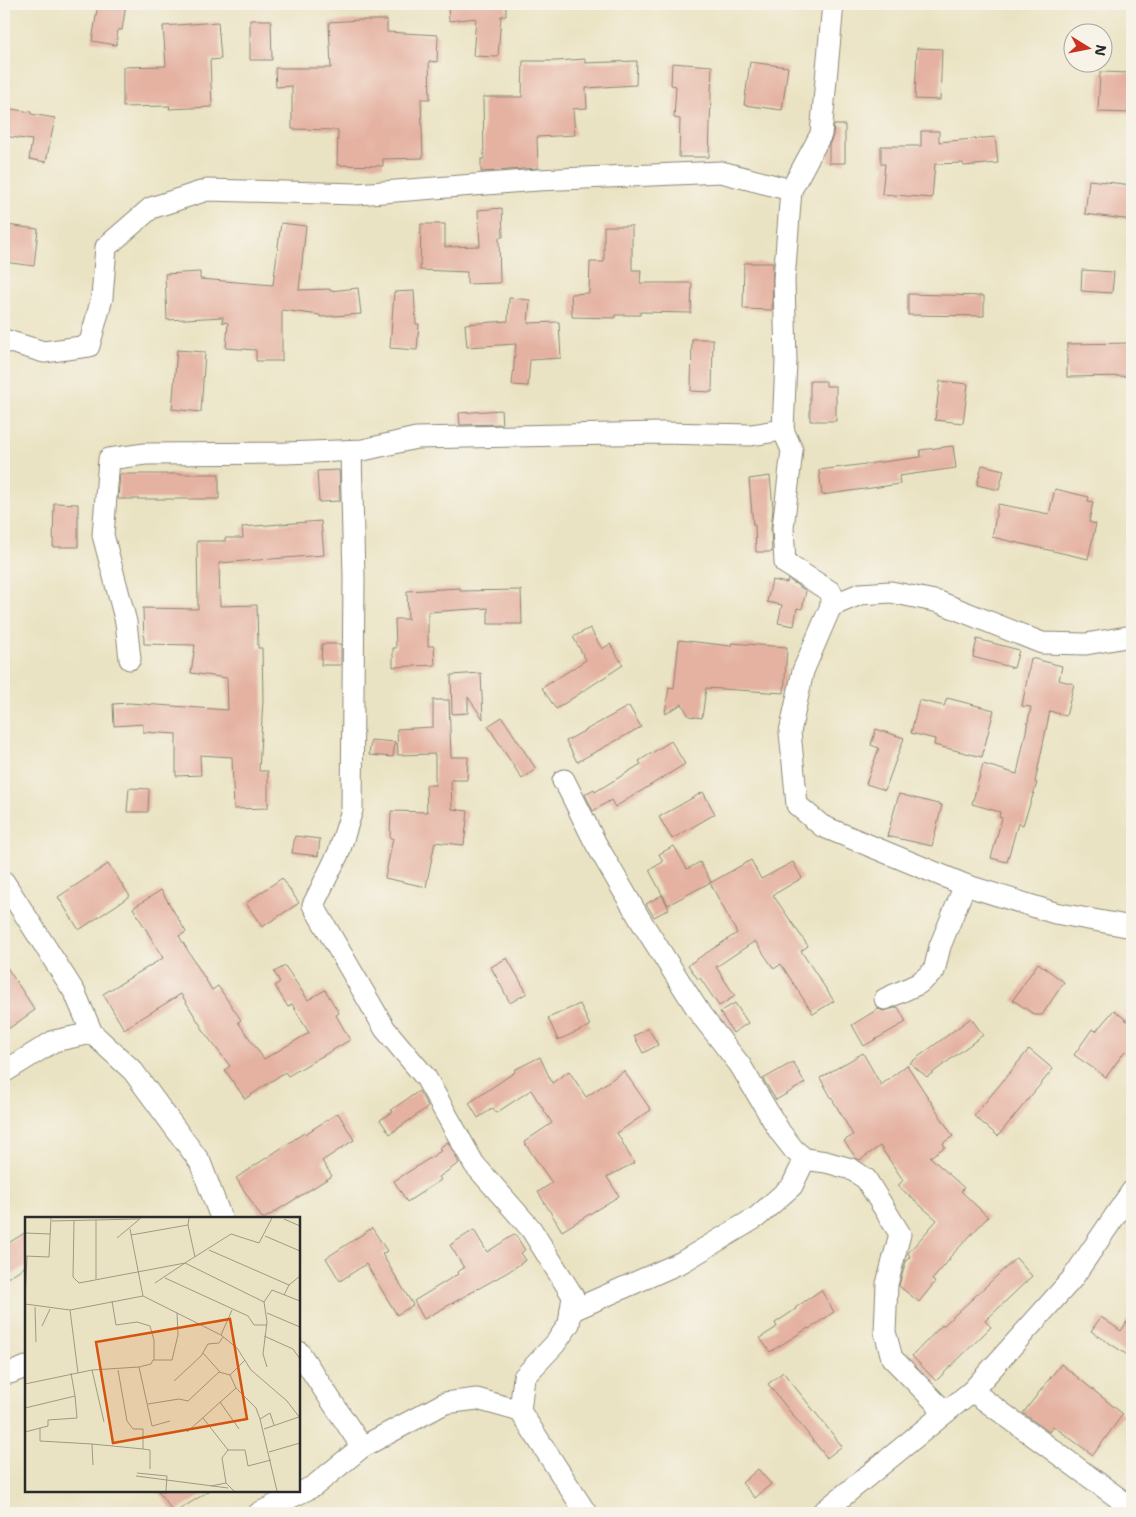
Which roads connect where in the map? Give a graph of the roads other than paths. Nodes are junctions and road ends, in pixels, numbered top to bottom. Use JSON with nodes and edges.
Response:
{"nodes":[{"id":1,"x":833,"y":4,"type":"edge"},
{"id":2,"x":792,"y":190,"type":"junction"},
{"id":3,"x":4,"y":340,"type":"edge"},
{"id":4,"x":783,"y":430,"type":"junction"},
{"id":5,"x":351,"y":450,"type":"junction"},
{"id":6,"x":831,"y":606,"type":"junction"},
{"id":7,"x":1132,"y":636,"type":"edge"},
{"id":8,"x":130,"y":659,"type":"dead end"},
{"id":9,"x":563,"y":781,"type":"dead end"},
{"id":10,"x":4,"y":882,"type":"edge"},
{"id":11,"x":965,"y":885,"type":"junction"},
{"id":12,"x":1132,"y":927,"type":"edge"},
{"id":13,"x":885,"y":999,"type":"dead end"},
{"id":14,"x":92,"y":1033,"type":"junction"},
{"id":15,"x":4,"y":1072,"type":"edge"},
{"id":16,"x":805,"y":1159,"type":"junction"},
{"id":17,"x":1132,"y":1191,"type":"edge"},
{"id":18,"x":221,"y":1217,"type":"edge"},
{"id":19,"x":571,"y":1311,"type":"junction"},
{"id":20,"x":300,"y":1354,"type":"edge"},
{"id":21,"x":25,"y":1367,"type":"edge"},
{"id":22,"x":4,"y":1374,"type":"edge"},
{"id":23,"x":972,"y":1391,"type":"junction"},
{"id":24,"x":520,"y":1411,"type":"junction"},
{"id":25,"x":945,"y":1412,"type":"junction"},
{"id":26,"x":362,"y":1447,"type":"junction"},
{"id":27,"x":1132,"y":1508,"type":"edge"},
{"id":28,"x":258,"y":1513,"type":"edge"},
{"id":29,"x":586,"y":1513,"type":"edge"},
{"id":30,"x":822,"y":1513,"type":"edge"}],
"edges":[{"from":1,"to":2,"type":"street"},
{"from":2,"to":3,"type":"street"},
{"from":2,"to":4,"type":"street"},
{"from":4,"to":5,"type":"street"},
{"from":4,"to":6,"type":"street"},
{"from":5,"to":8,"type":"street"},
{"from":5,"to":19,"type":"street"},
{"from":6,"to":7,"type":"street"},
{"from":6,"to":11,"type":"street"},
{"from":9,"to":16,"type":"street"},
{"from":10,"to":14,"type":"street"},
{"from":11,"to":12,"type":"street"},
{"from":11,"to":13,"type":"street"},
{"from":14,"to":15,"type":"street"},
{"from":14,"to":18,"type":"street"},
{"from":16,"to":19,"type":"street"},
{"from":16,"to":25,"type":"street"},
{"from":17,"to":23,"type":"street"},
{"from":19,"to":24,"type":"street"},
{"from":20,"to":26,"type":"street"},
{"from":21,"to":22,"type":"street"},
{"from":23,"to":25,"type":"street"},
{"from":23,"to":27,"type":"street"},
{"from":24,"to":26,"type":"street"},
{"from":24,"to":29,"type":"street"},
{"from":25,"to":30,"type":"street"},
{"from":26,"to":28,"type":"street"}]}
